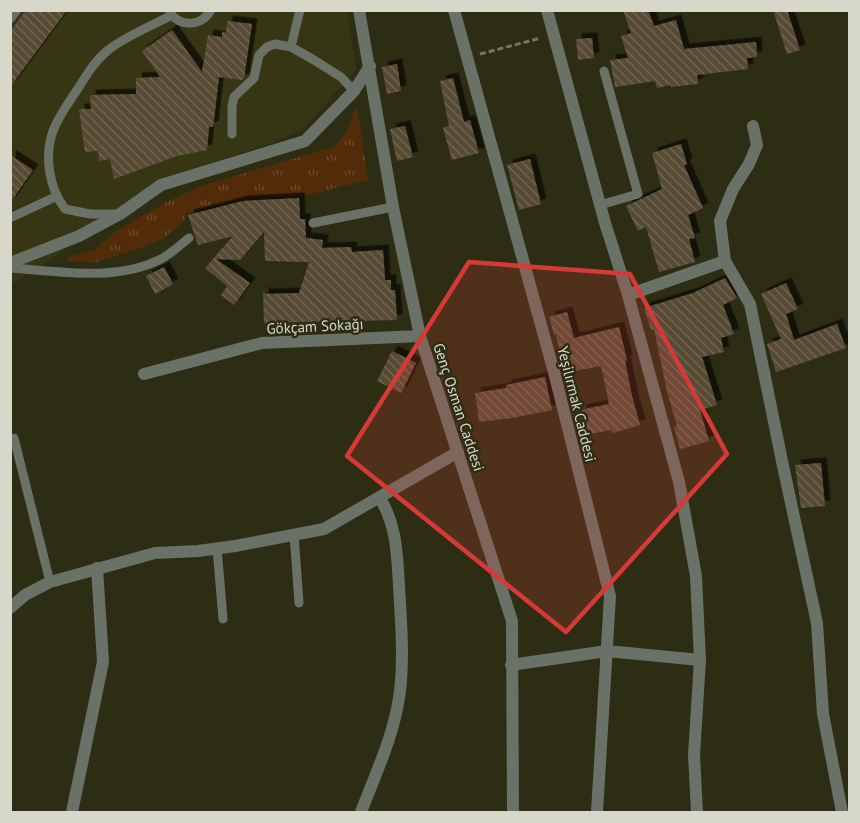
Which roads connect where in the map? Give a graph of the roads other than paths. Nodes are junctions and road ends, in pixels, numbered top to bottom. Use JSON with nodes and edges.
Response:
{"nodes":[{"id":1,"x":17,"y":10,"type":"edge"},
{"id":2,"x":211,"y":10,"type":"edge"},
{"id":3,"x":300,"y":10,"type":"edge"},
{"id":4,"x":359,"y":10,"type":"edge"},
{"id":5,"x":454,"y":10,"type":"edge"},
{"id":6,"x":547,"y":10,"type":"edge"},
{"id":7,"x":170,"y":13,"type":"edge"},
{"id":8,"x":10,"y":19,"type":"edge"},
{"id":9,"x":291,"y":47,"type":"junction"},
{"id":10,"x":370,"y":66,"type":"junction"},
{"id":11,"x":604,"y":72,"type":"dead end"},
{"id":12,"x":354,"y":91,"type":"junction"},
{"id":13,"x":753,"y":126,"type":"dead end"},
{"id":14,"x":232,"y":134,"type":"dead end"},
{"id":15,"x":55,"y":197,"type":"junction"},
{"id":16,"x":600,"y":206,"type":"junction"},
{"id":17,"x":393,"y":207,"type":"junction"},
{"id":18,"x":120,"y":214,"type":"junction"},
{"id":19,"x":10,"y":218,"type":"edge"},
{"id":20,"x":313,"y":223,"type":"dead end"},
{"id":21,"x":189,"y":238,"type":"dead end"},
{"id":22,"x":725,"y":261,"type":"junction"},
{"id":23,"x":10,"y":263,"type":"edge"},
{"id":24,"x":10,"y":268,"type":"edge"},
{"id":25,"x":628,"y":295,"type":"junction"},
{"id":26,"x":420,"y":336,"type":"junction"},
{"id":27,"x":144,"y":374,"type":"dead end"},
{"id":28,"x":14,"y":438,"type":"dead end"},
{"id":29,"x":458,"y":452,"type":"junction"},
{"id":30,"x":380,"y":498,"type":"junction"},
{"id":31,"x":294,"y":534,"type":"junction"},
{"id":32,"x":217,"y":548,"type":"junction"},
{"id":33,"x":97,"y":568,"type":"junction"},
{"id":34,"x":50,"y":582,"type":"junction"},
{"id":35,"x":299,"y":603,"type":"dead end"},
{"id":36,"x":10,"y":608,"type":"edge"},
{"id":37,"x":223,"y":620,"type":"dead end"},
{"id":38,"x":607,"y":651,"type":"junction"},
{"id":39,"x":700,"y":660,"type":"junction"},
{"id":40,"x":511,"y":665,"type":"junction"},
{"id":41,"x":72,"y":813,"type":"edge"},
{"id":42,"x":361,"y":813,"type":"edge"},
{"id":43,"x":513,"y":813,"type":"edge"},
{"id":44,"x":597,"y":813,"type":"edge"},
{"id":45,"x":697,"y":813,"type":"edge"},
{"id":46,"x":842,"y":813,"type":"edge"}],
"edges":[{"from":1,"to":8,"type":"lane"},
{"from":2,"to":7,"type":"lane"},
{"from":3,"to":9,"type":"lane"},
{"from":4,"to":10,"type":"street","name":"Genç Osman Caddesi"},
{"from":5,"to":38,"type":"street","name":"Yeşilırmak Caddesi"},
{"from":6,"to":16,"type":"street"},
{"from":7,"to":15,"type":"lane"},
{"from":9,"to":12,"type":"lane"},
{"from":9,"to":14,"type":"lane"},
{"from":10,"to":12,"type":"street"},
{"from":10,"to":17,"type":"street","name":"Genç Osman Caddesi"},
{"from":11,"to":16,"type":"lane"},
{"from":12,"to":18,"type":"street"},
{"from":13,"to":22,"type":"street"},
{"from":15,"to":18,"type":"lane"},
{"from":15,"to":19,"type":"lane"},
{"from":16,"to":25,"type":"street"},
{"from":17,"to":20,"type":"lane"},
{"from":17,"to":26,"type":"street","name":"Genç Osman Caddesi"},
{"from":18,"to":23,"type":"street"},
{"from":21,"to":24,"type":"lane"},
{"from":22,"to":25,"type":"street"},
{"from":22,"to":46,"type":"street"},
{"from":25,"to":39,"type":"street"},
{"from":26,"to":27,"type":"street","name":"Gökçam Sokağı"},
{"from":26,"to":29,"type":"street","name":"Genç Osman Caddesi"},
{"from":28,"to":34,"type":"lane"},
{"from":29,"to":30,"type":"street"},
{"from":29,"to":40,"type":"street","name":"Genç Osman Caddesi"},
{"from":30,"to":31,"type":"street"},
{"from":30,"to":42,"type":"street"},
{"from":31,"to":32,"type":"street"},
{"from":31,"to":35,"type":"lane"},
{"from":32,"to":33,"type":"street"},
{"from":32,"to":37,"type":"lane"},
{"from":33,"to":34,"type":"street"},
{"from":33,"to":41,"type":"street"},
{"from":34,"to":36,"type":"street"},
{"from":38,"to":39,"type":"street"},
{"from":38,"to":40,"type":"street"},
{"from":38,"to":44,"type":"street","name":"Yeşilırmak Caddesi"},
{"from":39,"to":45,"type":"street"},
{"from":40,"to":43,"type":"street","name":"Genç Osman Caddesi"}]}
